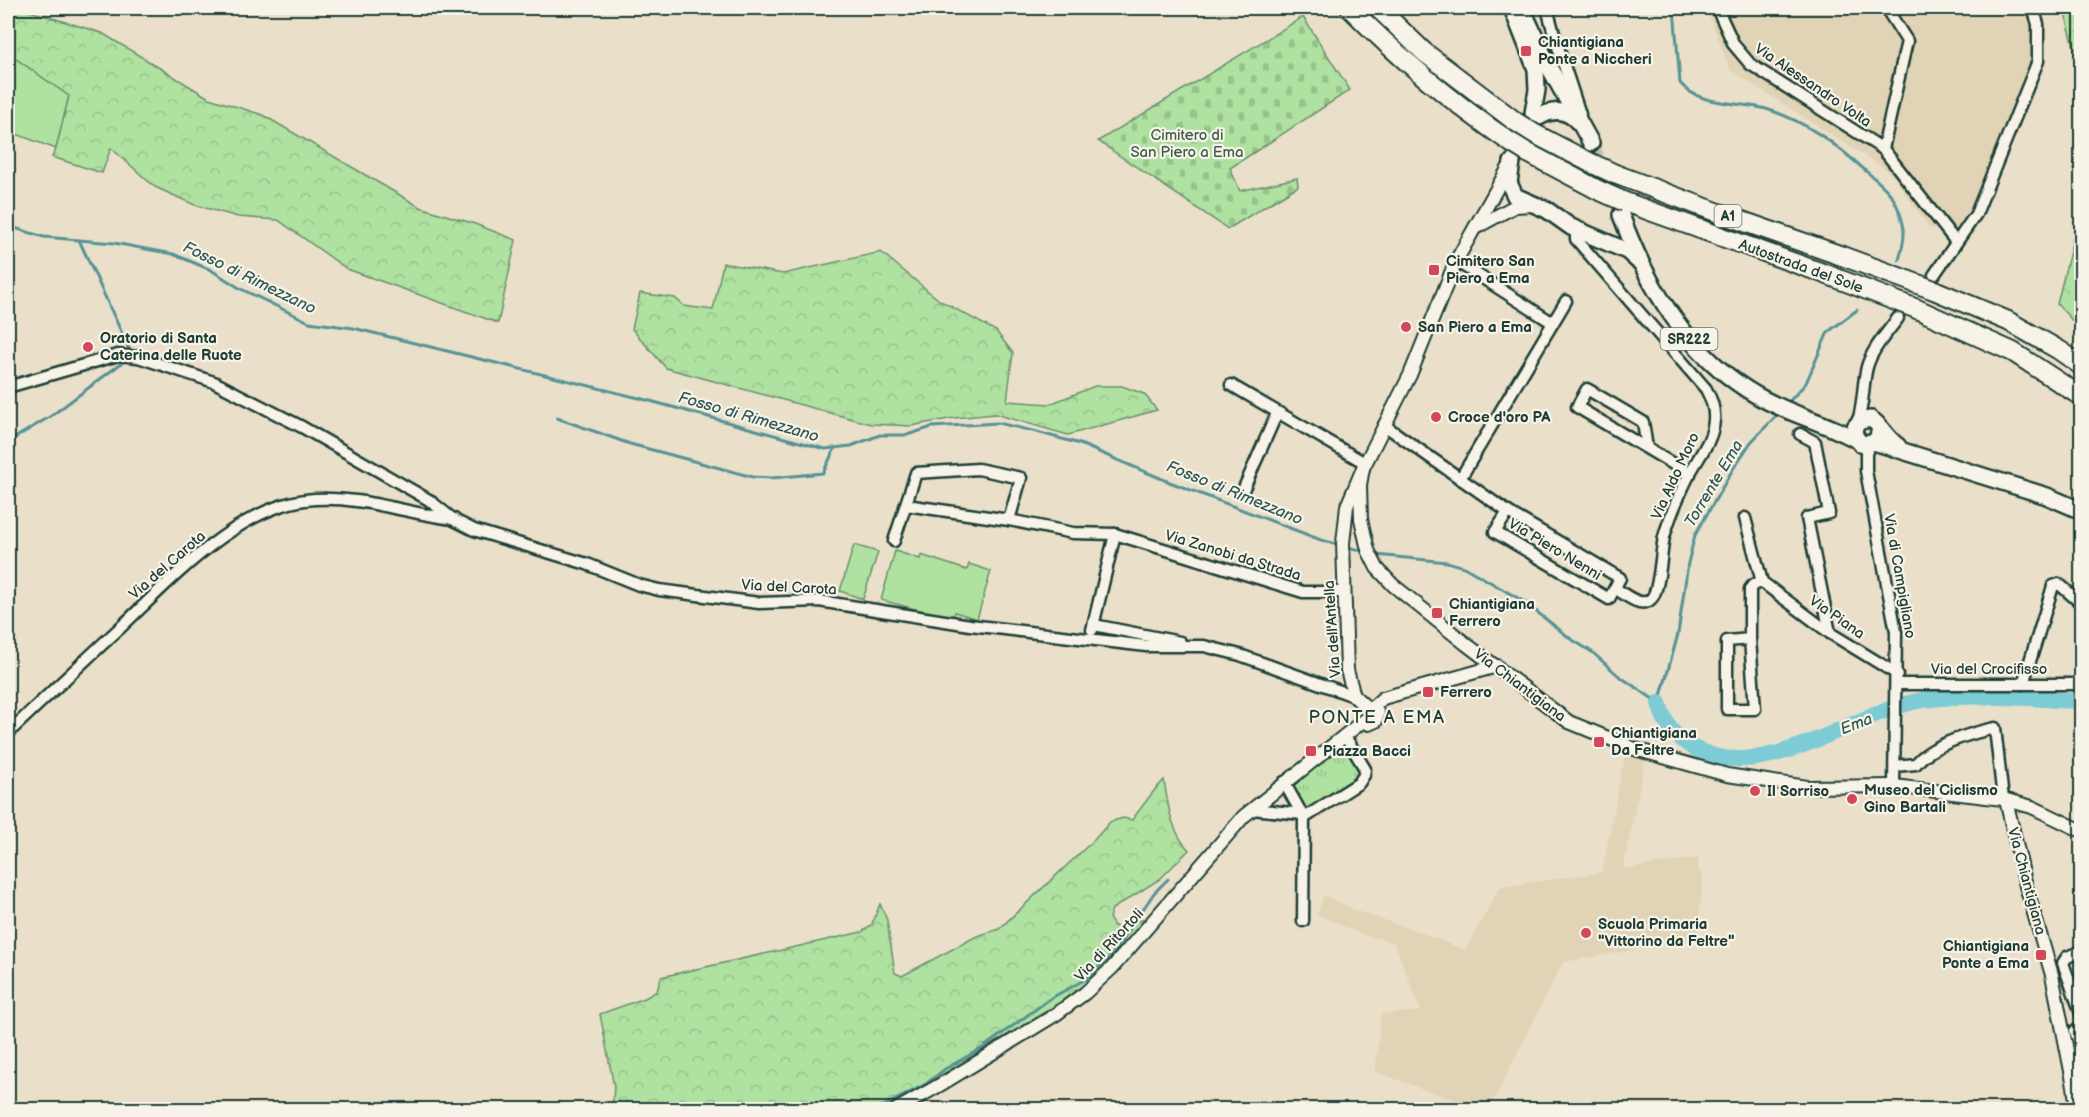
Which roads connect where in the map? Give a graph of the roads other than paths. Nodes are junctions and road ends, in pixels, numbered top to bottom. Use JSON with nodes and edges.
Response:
{"nodes":[{"id":1,"x":1350,"y":8,"type":"edge"},
{"id":2,"x":1378,"y":8,"type":"edge"},
{"id":3,"x":1512,"y":8,"type":"edge"},
{"id":4,"x":1522,"y":8,"type":"edge"},
{"id":5,"x":1547,"y":8,"type":"edge"},
{"id":6,"x":1717,"y":8,"type":"edge"},
{"id":7,"x":1886,"y":8,"type":"edge"},
{"id":8,"x":2033,"y":8,"type":"edge"},
{"id":9,"x":1536,"y":122,"type":"junction"},
{"id":10,"x":1583,"y":126,"type":"junction"},
{"id":11,"x":1592,"y":143,"type":"tunnel mouth"},
{"id":12,"x":1883,"y":149,"type":"junction"},
{"id":13,"x":1520,"y":158,"type":"junction"},
{"id":14,"x":1536,"y":206,"type":"junction"},
{"id":15,"x":1622,"y":210,"type":"junction"},
{"id":16,"x":1474,"y":230,"type":"junction"},
{"id":17,"x":1582,"y":232,"type":"junction"},
{"id":18,"x":1956,"y":242,"type":"junction"},
{"id":19,"x":1456,"y":261,"type":"junction"},
{"id":20,"x":1642,"y":266,"type":"junction"},
{"id":21,"x":1934,"y":283,"type":"junction"},
{"id":22,"x":1566,"y":301,"type":"dead end"},
{"id":23,"x":1898,"y":318,"type":"dead end"},
{"id":24,"x":1553,"y":323,"type":"junction"},
{"id":25,"x":2082,"y":366,"type":"edge"},
{"id":26,"x":1231,"y":385,"type":"dead end"},
{"id":27,"x":8,"y":387,"type":"edge"},
{"id":28,"x":2082,"y":397,"type":"edge"},
{"id":29,"x":1277,"y":413,"type":"junction"},
{"id":30,"x":1384,"y":425,"type":"junction"},
{"id":31,"x":1866,"y":429,"type":"junction"},
{"id":32,"x":1800,"y":434,"type":"dead end"},
{"id":33,"x":1647,"y":448,"type":"junction"},
{"id":34,"x":1364,"y":466,"type":"junction"},
{"id":35,"x":1690,"y":474,"type":"junction"},
{"id":36,"x":1460,"y":479,"type":"junction"},
{"id":37,"x":1244,"y":488,"type":"dead end"},
{"id":38,"x":2022,"y":489,"type":"junction"},
{"id":39,"x":906,"y":505,"type":"junction"},
{"id":40,"x":2082,"y":511,"type":"edge"},
{"id":41,"x":1508,"y":512,"type":"junction"},
{"id":42,"x":2082,"y":517,"type":"edge"},
{"id":43,"x":1745,"y":518,"type":"dead end"},
{"id":44,"x":454,"y":519,"type":"junction"},
{"id":45,"x":1008,"y":520,"type":"junction"},
{"id":46,"x":1115,"y":534,"type":"junction"},
{"id":47,"x":894,"y":541,"type":"dead end"},
{"id":48,"x":1343,"y":546,"type":"joint"},
{"id":49,"x":1762,"y":582,"type":"junction"},
{"id":50,"x":1615,"y":588,"type":"junction"},
{"id":51,"x":1344,"y":592,"type":"junction"},
{"id":52,"x":2082,"y":604,"type":"edge"},
{"id":53,"x":1094,"y":625,"type":"junction"},
{"id":54,"x":1830,"y":633,"type":"junction"},
{"id":55,"x":1088,"y":639,"type":"junction"},
{"id":56,"x":1750,"y":639,"type":"junction"},
{"id":57,"x":1204,"y":646,"type":"junction"},
{"id":58,"x":1497,"y":666,"type":"junction"},
{"id":59,"x":2082,"y":682,"type":"edge"},
{"id":60,"x":2023,"y":684,"type":"junction"},
{"id":61,"x":1896,"y":685,"type":"junction"},
{"id":62,"x":1354,"y":696,"type":"junction"},
{"id":63,"x":1369,"y":707,"type":"junction"},
{"id":64,"x":8,"y":733,"type":"edge"},
{"id":65,"x":1345,"y":736,"type":"junction"},
{"id":66,"x":1895,"y":766,"type":"junction"},
{"id":67,"x":1284,"y":782,"type":"junction"},
{"id":68,"x":1894,"y":786,"type":"junction"},
{"id":69,"x":2005,"y":800,"type":"junction"},
{"id":70,"x":1252,"y":809,"type":"junction"},
{"id":71,"x":1303,"y":816,"type":"junction"},
{"id":72,"x":2082,"y":831,"type":"edge"},
{"id":73,"x":1303,"y":921,"type":"dead end"},
{"id":74,"x":2082,"y":951,"type":"edge"},
{"id":75,"x":2082,"y":1016,"type":"edge"},
{"id":76,"x":2077,"y":1029,"type":"dead end"},
{"id":77,"x":2082,"y":1051,"type":"edge"},
{"id":78,"x":2078,"y":1085,"type":"edge"},
{"id":79,"x":896,"y":1110,"type":"edge"},
{"id":80,"x":2077,"y":1110,"type":"edge"}],
"edges":[{"from":1,"to":13,"type":"highway","name":"Autostrada del Sole","number":"A1","bridge":true},
{"from":2,"to":9,"type":"highway","name":"Autostrada del Sole","number":"A1","bridge":true},
{"from":3,"to":9,"type":"main road"},
{"from":4,"to":10,"type":"main road"},
{"from":5,"to":10,"type":"street"},
{"from":6,"to":12,"type":"street","name":"Via Alessandro Volta"},
{"from":7,"to":12,"type":"street"},
{"from":8,"to":18,"type":"street"},
{"from":9,"to":10,"type":"main road"},
{"from":9,"to":21,"type":"highway","name":"Autostrada del Sole","number":"A1","bridge":true},
{"from":10,"to":11,"type":"main road"},
{"from":12,"to":18,"type":"street","name":"Via Alessandro Volta"},
{"from":13,"to":14,"type":"main road","number":"SR222"},
{"from":13,"to":15,"type":"highway","name":"Autostrada del Sole","number":"A1","bridge":true},
{"from":13,"to":16,"type":"street","name":"Via Chiantigiana"},
{"from":14,"to":16,"type":"street","name":"Via Chiantigiana"},
{"from":14,"to":17,"type":"main road","number":"SR222"},
{"from":15,"to":17,"type":"main road"},
{"from":15,"to":20,"type":"main road","number":"SR222"},
{"from":15,"to":28,"type":"highway","name":"Autostrada del Sole","number":"A1","bridge":true},
{"from":16,"to":19,"type":"street","name":"Via Chiantigiana"},
{"from":17,"to":20,"type":"main road","number":"SR222"},
{"from":17,"to":35,"type":"street","name":"Via Aldo Moro"},
{"from":18,"to":21,"type":"street"},
{"from":19,"to":24,"type":"street"},
{"from":19,"to":30,"type":"street","name":"Via Chiantigiana"},
{"from":20,"to":31,"type":"main road","number":"SR222"},
{"from":21,"to":25,"type":"highway","name":"Autostrada del Sole","number":"A1"},
{"from":22,"to":24,"type":"street"},
{"from":23,"to":31,"type":"street","name":"Via di Campigliano"},
{"from":24,"to":36,"type":"street"},
{"from":26,"to":29,"type":"street"},
{"from":27,"to":44,"type":"street","name":"Via del Carota"},
{"from":29,"to":34,"type":"street"},
{"from":29,"to":37,"type":"street"},
{"from":30,"to":34,"type":"street","name":"Via Chiantigiana"},
{"from":30,"to":36,"type":"street","name":"Via Piero Nenni"},
{"from":31,"to":38,"type":"main road"},
{"from":31,"to":61,"type":"street","name":"Via di Campigliano"},
{"from":32,"to":54,"type":"street"},
{"from":33,"to":33,"type":"street"},
{"from":33,"to":35,"type":"street"},
{"from":34,"to":48,"type":"street","name":"Via Chiantigiana"},
{"from":34,"to":58,"type":"street","name":"Via Chiantigiana"},
{"from":35,"to":50,"type":"street","name":"Via Aldo Moro"},
{"from":36,"to":41,"type":"street","name":"Via Piero Nenni"},
{"from":38,"to":40,"type":"main road"},
{"from":38,"to":42,"type":"main road"},
{"from":39,"to":45,"type":"street","name":"Via Zanobi da Strada"},
{"from":39,"to":45,"type":"street"},
{"from":39,"to":47,"type":"street"},
{"from":41,"to":50,"type":"street","name":"Via Piero Nenni"},
{"from":41,"to":50,"type":"street","name":"Via Piero Nenni"},
{"from":43,"to":49,"type":"street"},
{"from":44,"to":55,"type":"street","name":"Via del Carota"},
{"from":44,"to":64,"type":"street","name":"Via del Carota"},
{"from":45,"to":46,"type":"street","name":"Via Zanobi da Strada"},
{"from":46,"to":51,"type":"street","name":"Via Zanobi da Strada"},
{"from":46,"to":53,"type":"street"},
{"from":48,"to":51,"type":"street","name":"Via dell'Antella"},
{"from":49,"to":54,"type":"street","name":"Via Piana"},
{"from":49,"to":56,"type":"street"},
{"from":51,"to":62,"type":"street","name":"Via dell'Antella"},
{"from":52,"to":60,"type":"street"},
{"from":53,"to":55,"type":"street"},
{"from":53,"to":57,"type":"street","name":"Via del Carota"},
{"from":54,"to":61,"type":"street","name":"Via Piana"},
{"from":55,"to":57,"type":"street","name":"Via del Carota"},
{"from":56,"to":56,"type":"street"},
{"from":57,"to":62,"type":"street","name":"Via del Carota"},
{"from":58,"to":63,"type":"street"},
{"from":58,"to":68,"type":"street","name":"Via Chiantigiana"},
{"from":59,"to":60,"type":"street","name":"Via del Crocifisso"},
{"from":60,"to":61,"type":"street","name":"Via del Crocifisso"},
{"from":61,"to":66,"type":"street","name":"Via di Campigliano"},
{"from":62,"to":63,"type":"street","name":"Via dell'Antella"},
{"from":63,"to":65,"type":"street","name":"Via di Ritortoli"},
{"from":65,"to":67,"type":"street","name":"Via di Ritortoli"},
{"from":65,"to":71,"type":"street"},
{"from":66,"to":68,"type":"street","name":"Via di Campigliano"},
{"from":66,"to":69,"type":"street"},
{"from":67,"to":70,"type":"street","name":"Via di Ritortoli"},
{"from":67,"to":71,"type":"street"},
{"from":68,"to":69,"type":"street","name":"Via Chiantigiana"},
{"from":69,"to":72,"type":"street"},
{"from":69,"to":78,"type":"street","name":"Via Chiantigiana"},
{"from":70,"to":71,"type":"street"},
{"from":70,"to":79,"type":"street","name":"Via di Ritortoli"},
{"from":71,"to":73,"type":"street"},
{"from":74,"to":75,"type":"street"},
{"from":76,"to":77,"type":"street"},
{"from":78,"to":80,"type":"street","name":"Via Chiantigiana"}]}
